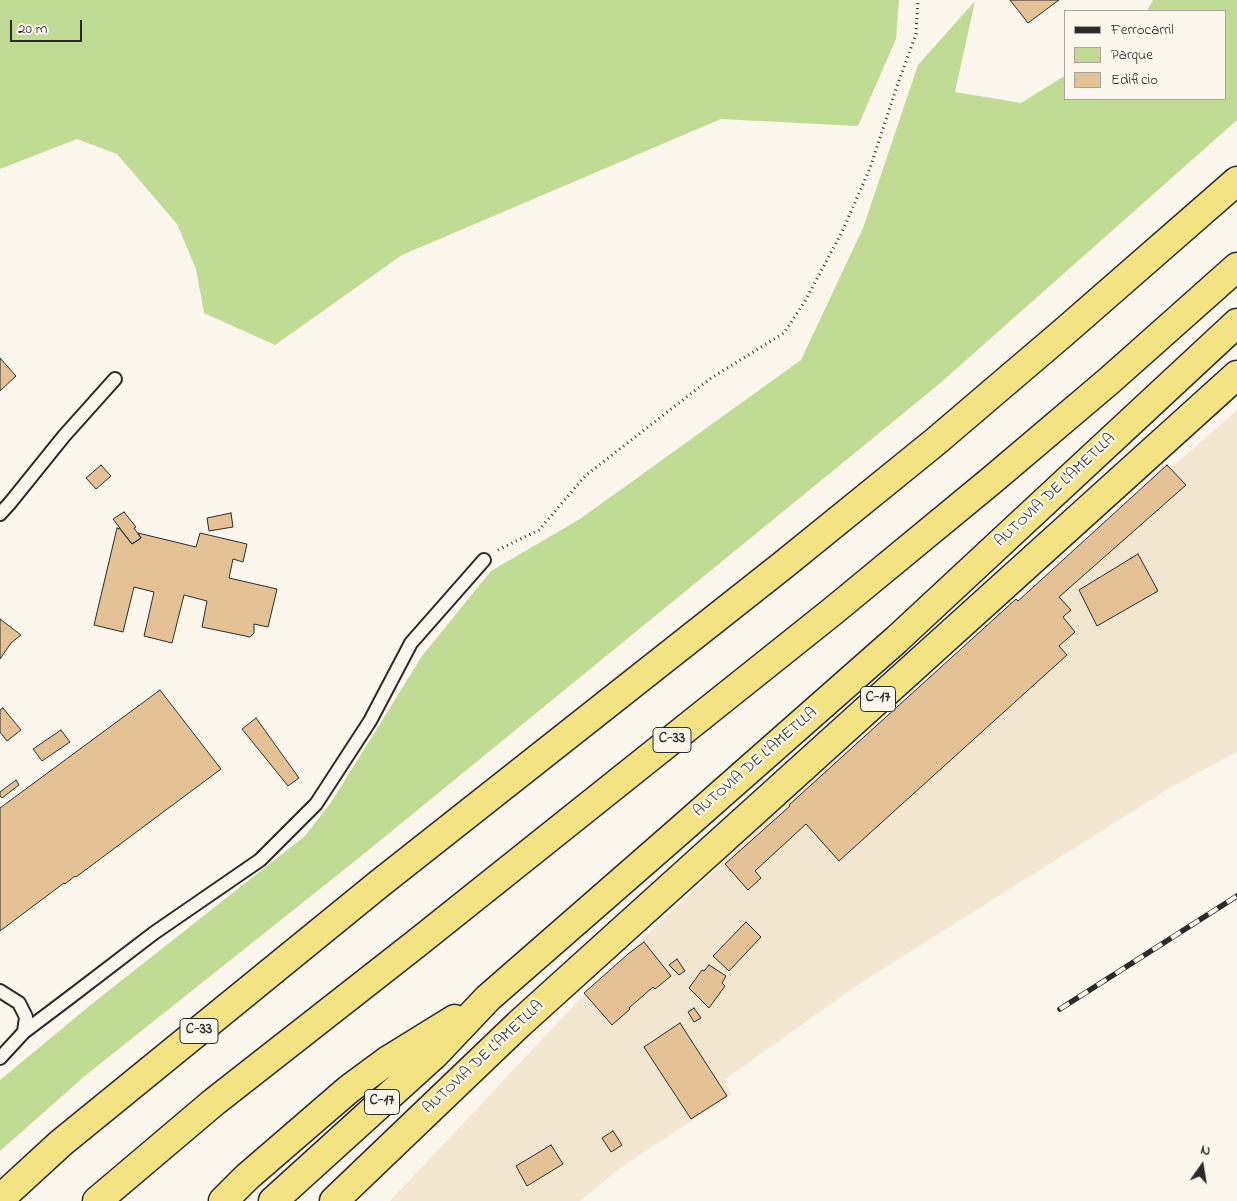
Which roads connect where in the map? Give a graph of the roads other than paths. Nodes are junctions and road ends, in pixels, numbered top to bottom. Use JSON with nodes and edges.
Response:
{"nodes":[{"id":1,"x":1237,"y":181,"type":"edge"},
{"id":2,"x":1237,"y":267,"type":"edge"},
{"id":3,"x":1237,"y":323,"type":"edge"},
{"id":4,"x":1237,"y":375,"type":"edge"},
{"id":5,"x":115,"y":379,"type":"dead end"},
{"id":6,"x":0,"y":514,"type":"edge"},
{"id":7,"x":484,"y":560,"type":"road end"},
{"id":8,"x":0,"y":991,"type":"edge"},
{"id":9,"x":488,"y":998,"type":"junction"},
{"id":10,"x":24,"y":1032,"type":"junction"},
{"id":11,"x":0,"y":1058,"type":"edge"},
{"id":12,"x":0,"y":1199,"type":"edge"},
{"id":13,"x":97,"y":1201,"type":"edge"},
{"id":14,"x":223,"y":1201,"type":"edge"},
{"id":15,"x":273,"y":1201,"type":"edge"},
{"id":16,"x":334,"y":1201,"type":"edge"}],
"edges":[{"from":1,"to":12,"type":"highway","number":"C-33"},
{"from":2,"to":13,"type":"highway","number":"C-33"},
{"from":3,"to":9,"type":"highway","name":"AUTOVIA DE L'AMETLLA","number":"C-17"},
{"from":4,"to":16,"type":"highway","name":"AUTOVIA DE L'AMETLLA","number":"C-17"},
{"from":5,"to":6,"type":"lane"},
{"from":7,"to":10,"type":"lane"},
{"from":8,"to":10,"type":"lane"},
{"from":9,"to":14,"type":"highway"},
{"from":9,"to":15,"type":"highway","name":"AUTOVIA DE L'AMETLLA","number":"C-17"},
{"from":10,"to":11,"type":"lane"}]}
